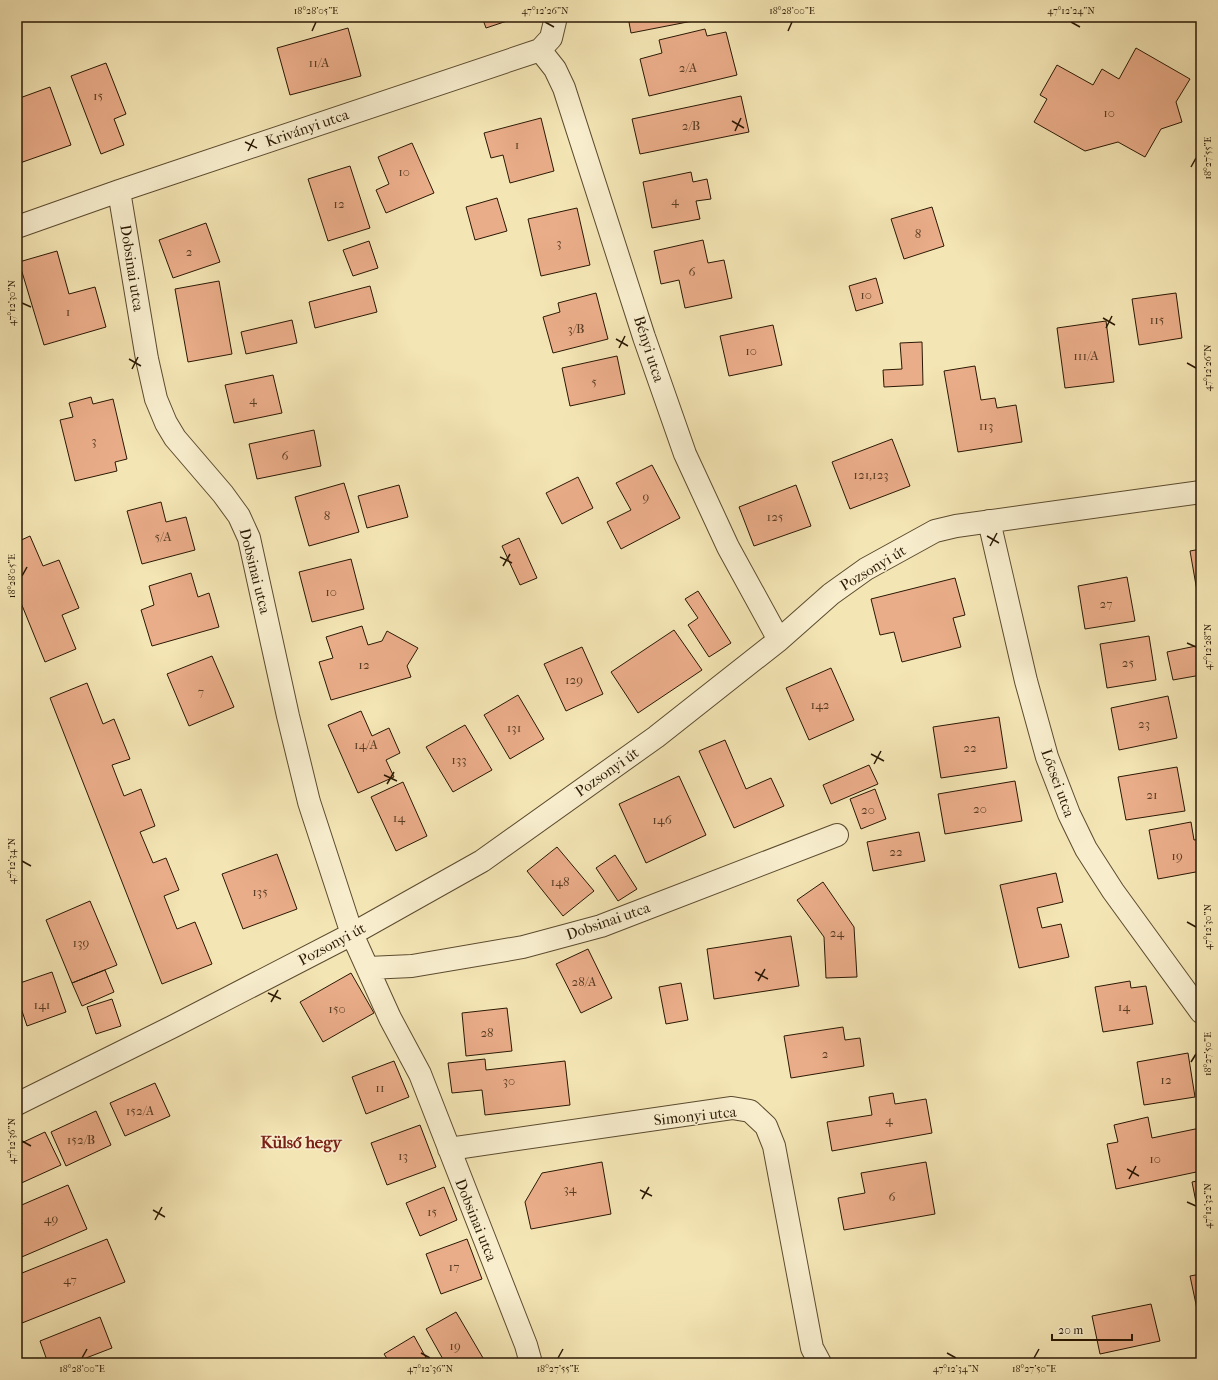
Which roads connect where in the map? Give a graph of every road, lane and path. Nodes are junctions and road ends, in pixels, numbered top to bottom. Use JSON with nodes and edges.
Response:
{"nodes":[{"id":1,"x":556,"y":17,"type":"edge"},
{"id":2,"x":540,"y":50,"type":"junction"},
{"id":3,"x":120,"y":191,"type":"junction"},
{"id":4,"x":17,"y":227,"type":"edge"},
{"id":5,"x":1201,"y":492,"type":"edge"},
{"id":6,"x":989,"y":521,"type":"junction"},
{"id":7,"x":779,"y":640,"type":"junction"},
{"id":8,"x":837,"y":836,"type":"dead end"},
{"id":9,"x":352,"y":934,"type":"junction"},
{"id":10,"x":368,"y":968,"type":"junction"},
{"id":11,"x":1201,"y":1012,"type":"edge"},
{"id":12,"x":17,"y":1104,"type":"edge"},
{"id":13,"x":448,"y":1149,"type":"junction"},
{"id":14,"x":531,"y":1363,"type":"edge"},
{"id":15,"x":820,"y":1363,"type":"edge"}],
"edges":[{"from":1,"to":2,"type":"street"},
{"from":2,"to":3,"type":"street","name":"Kriványi utca"},
{"from":2,"to":7,"type":"street","name":"Bényi utca"},
{"from":3,"to":4,"type":"street","name":"Kriványi utca"},
{"from":3,"to":9,"type":"street","name":"Dobsinai utca"},
{"from":5,"to":6,"type":"street","name":"Pozsonyi út"},
{"from":6,"to":7,"type":"street","name":"Pozsonyi út"},
{"from":6,"to":11,"type":"street","name":"Lőcsei utca"},
{"from":7,"to":9,"type":"street","name":"Pozsonyi út"},
{"from":8,"to":10,"type":"street","name":"Dobsinai utca"},
{"from":9,"to":10,"type":"street","name":"Dobsinai utca"},
{"from":9,"to":12,"type":"street","name":"Pozsonyi út"},
{"from":10,"to":13,"type":"street","name":"Dobsinai utca"},
{"from":13,"to":14,"type":"street","name":"Dobsinai utca"},
{"from":13,"to":15,"type":"street","name":"Simonyi utca"}]}
